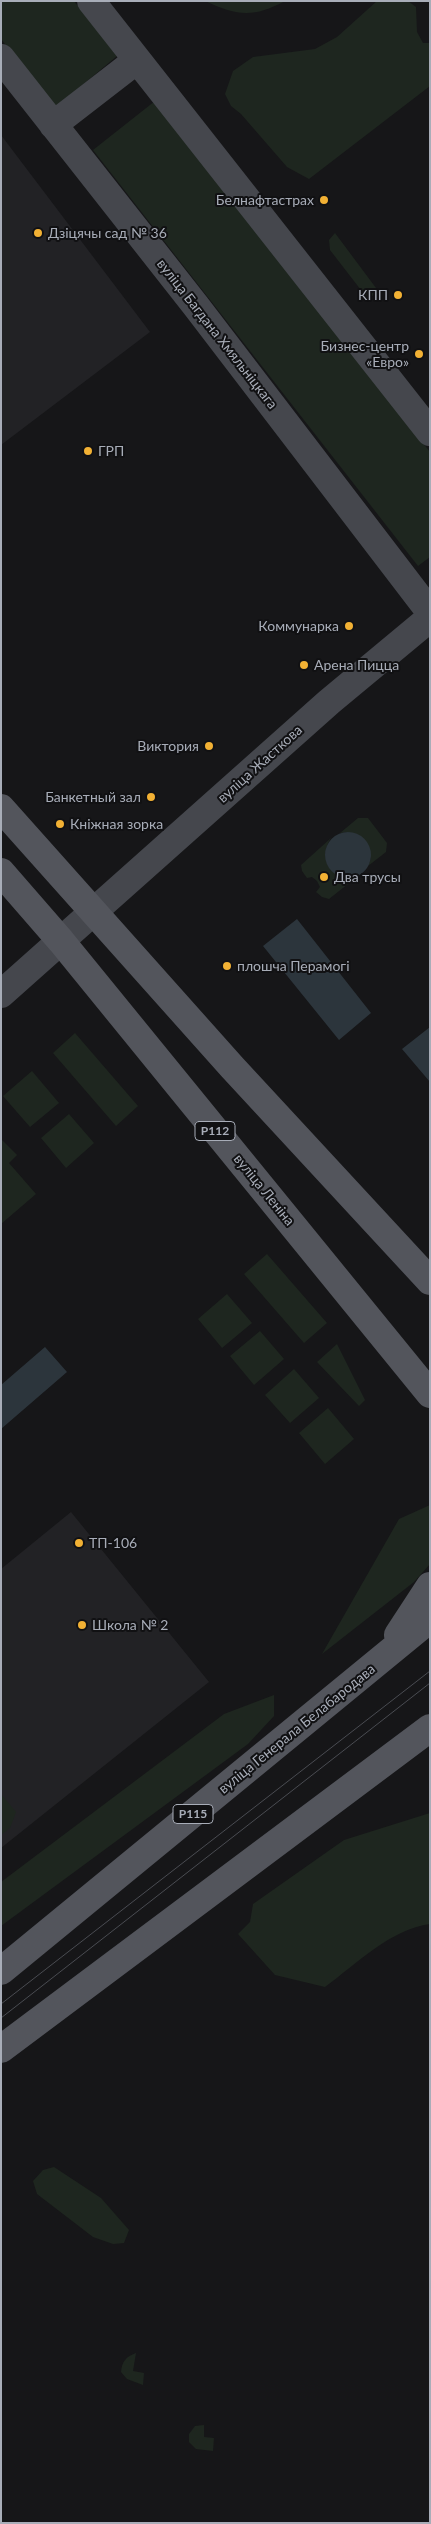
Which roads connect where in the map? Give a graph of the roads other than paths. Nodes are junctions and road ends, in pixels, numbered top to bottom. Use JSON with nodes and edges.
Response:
{"nodes":[{"id":1,"x":91,"y":1,"type":"edge"},
{"id":2,"x":1,"y":58,"type":"edge"},
{"id":3,"x":137,"y":60,"type":"junction"},
{"id":4,"x":53,"y":124,"type":"junction"},
{"id":5,"x":430,"y":432,"type":"edge"},
{"id":6,"x":430,"y":612,"type":"edge"},
{"id":7,"x":430,"y":618,"type":"edge"},
{"id":8,"x":1,"y":808,"type":"edge"},
{"id":9,"x":1,"y":872,"type":"edge"},
{"id":10,"x":93,"y":913,"type":"junction"},
{"id":11,"x":61,"y":941,"type":"junction"},
{"id":12,"x":1,"y":994,"type":"edge"},
{"id":13,"x":430,"y":1281,"type":"edge"},
{"id":14,"x":430,"y":1394,"type":"edge"},
{"id":15,"x":430,"y":1586,"type":"edge"},
{"id":16,"x":430,"y":1620,"type":"edge"},
{"id":17,"x":384,"y":1657,"type":"junction"},
{"id":18,"x":430,"y":1728,"type":"edge"},
{"id":19,"x":1,"y":1971,"type":"edge"},
{"id":20,"x":1,"y":2049,"type":"edge"}],
"edges":[{"from":1,"to":3,"type":"street"},
{"from":2,"to":4,"type":"street","name":"вуліца Багдана Хмяльніцкага"},
{"from":3,"to":4,"type":"street"},
{"from":3,"to":5,"type":"street"},
{"from":4,"to":6,"type":"street","name":"вуліца Багдана Хмяльніцкага"},
{"from":7,"to":10,"type":"street","name":"вуліца Жасткова"},
{"from":8,"to":10,"type":"main road"},
{"from":9,"to":11,"type":"main road","name":"вуліца Леніна","number":"Р112"},
{"from":10,"to":11,"type":"street","name":"вуліца Жасткова"},
{"from":10,"to":13,"type":"main road"},
{"from":11,"to":12,"type":"street","name":"вуліца Жасткова"},
{"from":11,"to":14,"type":"main road","name":"вуліца Леніна","number":"Р112"},
{"from":15,"to":17,"type":"main road"},
{"from":16,"to":17,"type":"main road","name":"вуліца Генерала Белабародава","number":"Р115"},
{"from":17,"to":19,"type":"main road","name":"вуліца Генерала Белабародава","number":"Р115"},
{"from":18,"to":20,"type":"main road"}]}
